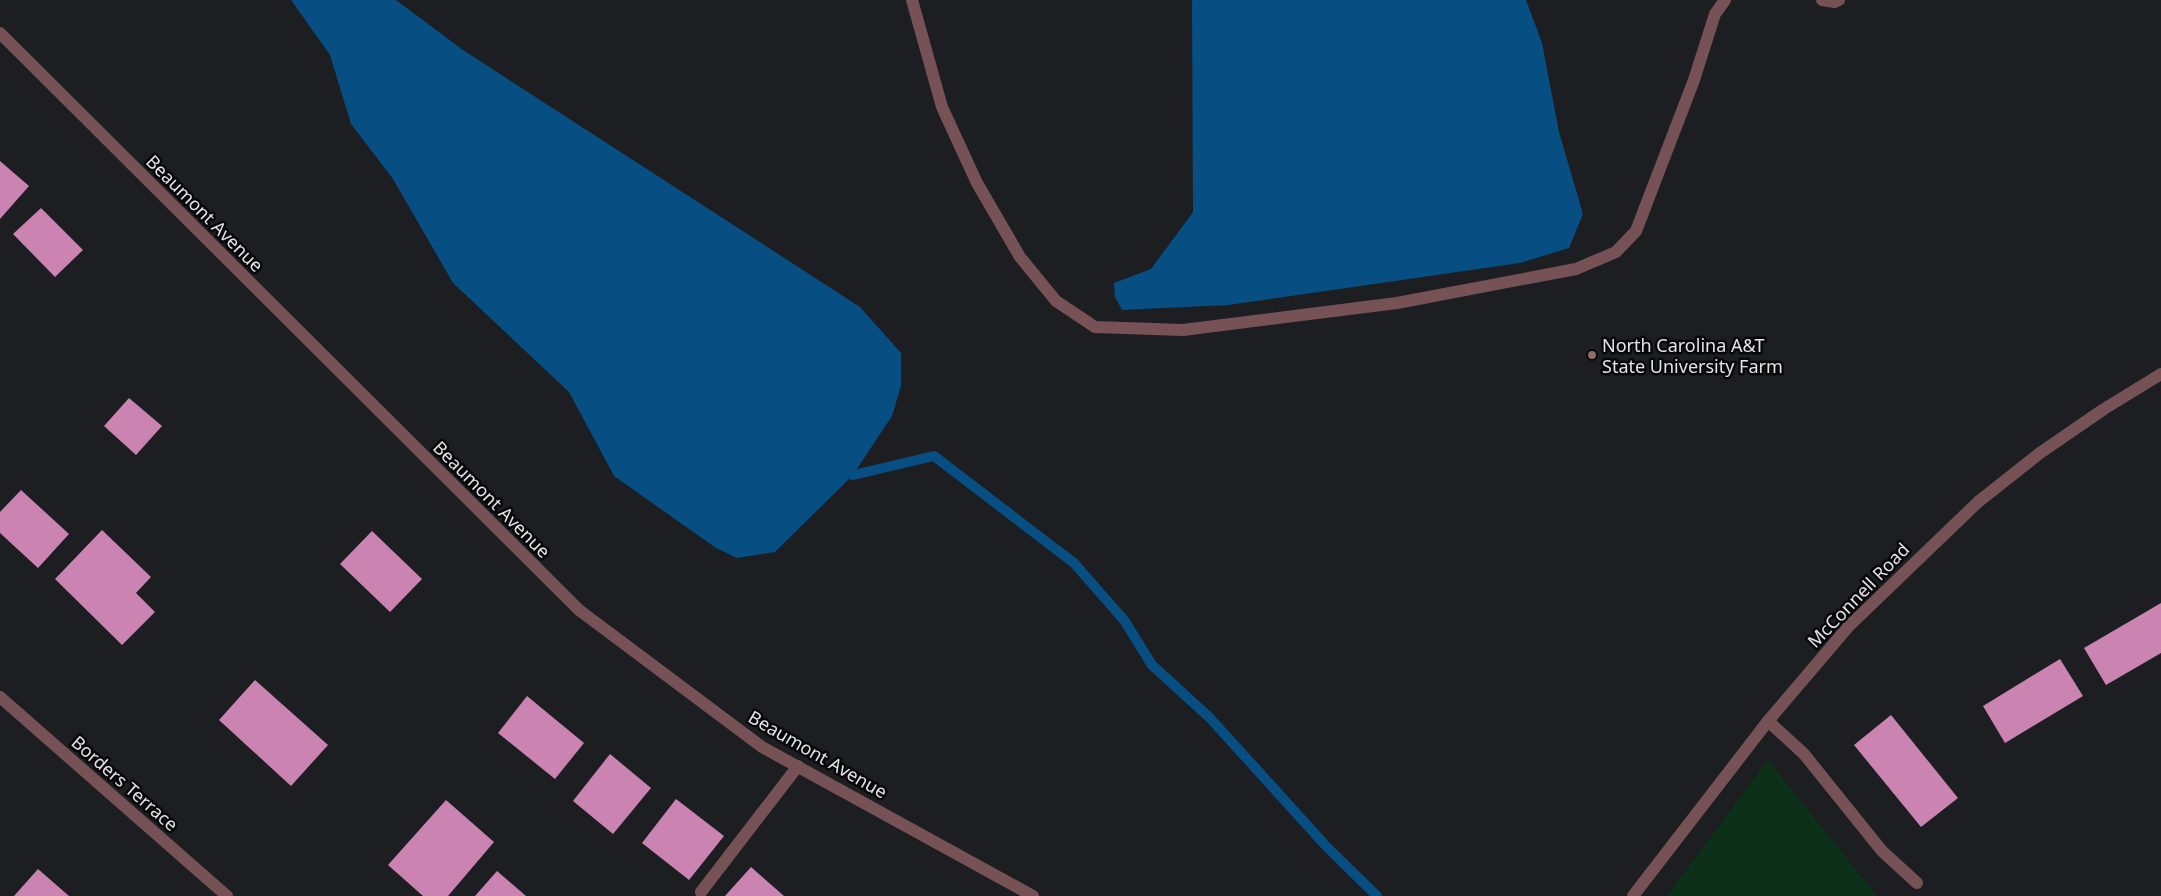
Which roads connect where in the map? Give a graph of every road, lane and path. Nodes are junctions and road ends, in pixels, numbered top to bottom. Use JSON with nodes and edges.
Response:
{"nodes":[{"id":1,"x":912,"y":0,"type":"edge"},
{"id":2,"x":1725,"y":0,"type":"edge"},
{"id":3,"x":1822,"y":0,"type":"edge"},
{"id":4,"x":1839,"y":0,"type":"edge"},
{"id":5,"x":0,"y":33,"type":"edge"},
{"id":6,"x":2161,"y":374,"type":"edge"},
{"id":7,"x":0,"y":697,"type":"edge"},
{"id":8,"x":1768,"y":721,"type":"junction"},
{"id":9,"x":798,"y":766,"type":"junction"},
{"id":10,"x":1918,"y":883,"type":"dead end"},
{"id":11,"x":701,"y":892,"type":"dead end"},
{"id":12,"x":227,"y":896,"type":"edge"},
{"id":13,"x":1033,"y":896,"type":"edge"},
{"id":14,"x":1633,"y":896,"type":"edge"}],
"edges":[{"from":1,"to":2,"type":"street"},
{"from":3,"to":4,"type":"street"},
{"from":5,"to":9,"type":"street","name":"Beaumont Avenue"},
{"from":6,"to":8,"type":"street","name":"McConnell Road"},
{"from":7,"to":12,"type":"street","name":"Borders Terrace"},
{"from":8,"to":10,"type":"street"},
{"from":8,"to":14,"type":"street","name":"McConnell Road"},
{"from":9,"to":11,"type":"street"},
{"from":9,"to":13,"type":"street","name":"Beaumont Avenue"}]}
